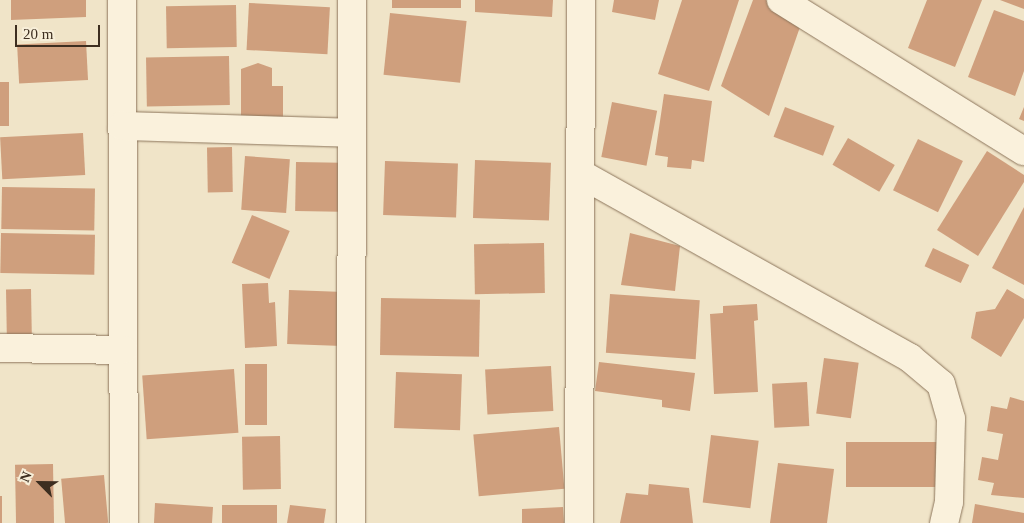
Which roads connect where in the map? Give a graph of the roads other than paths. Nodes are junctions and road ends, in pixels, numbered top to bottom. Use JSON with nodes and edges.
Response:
{"nodes":[{"id":1,"x":122,"y":0,"type":"edge"},
{"id":2,"x":352,"y":0,"type":"edge"},
{"id":3,"x":582,"y":0,"type":"edge"},
{"id":4,"x":781,"y":0,"type":"edge"},
{"id":5,"x":122,"y":126,"type":"junction"},
{"id":6,"x":352,"y":133,"type":"junction"},
{"id":7,"x":1024,"y":151,"type":"edge"},
{"id":8,"x":580,"y":174,"type":"junction"},
{"id":9,"x":0,"y":348,"type":"edge"},
{"id":10,"x":123,"y":350,"type":"junction"},
{"id":11,"x":124,"y":523,"type":"edge"},
{"id":12,"x":350,"y":523,"type":"edge"},
{"id":13,"x":579,"y":523,"type":"edge"},
{"id":14,"x":944,"y":523,"type":"edge"}],
"edges":[{"from":1,"to":5,"type":"street"},
{"from":2,"to":6,"type":"street"},
{"from":3,"to":8,"type":"street"},
{"from":4,"to":7,"type":"street"},
{"from":5,"to":6,"type":"street"},
{"from":5,"to":10,"type":"street"},
{"from":6,"to":12,"type":"street"},
{"from":8,"to":13,"type":"street"},
{"from":8,"to":14,"type":"street"},
{"from":9,"to":10,"type":"street"},
{"from":10,"to":11,"type":"street"}]}
